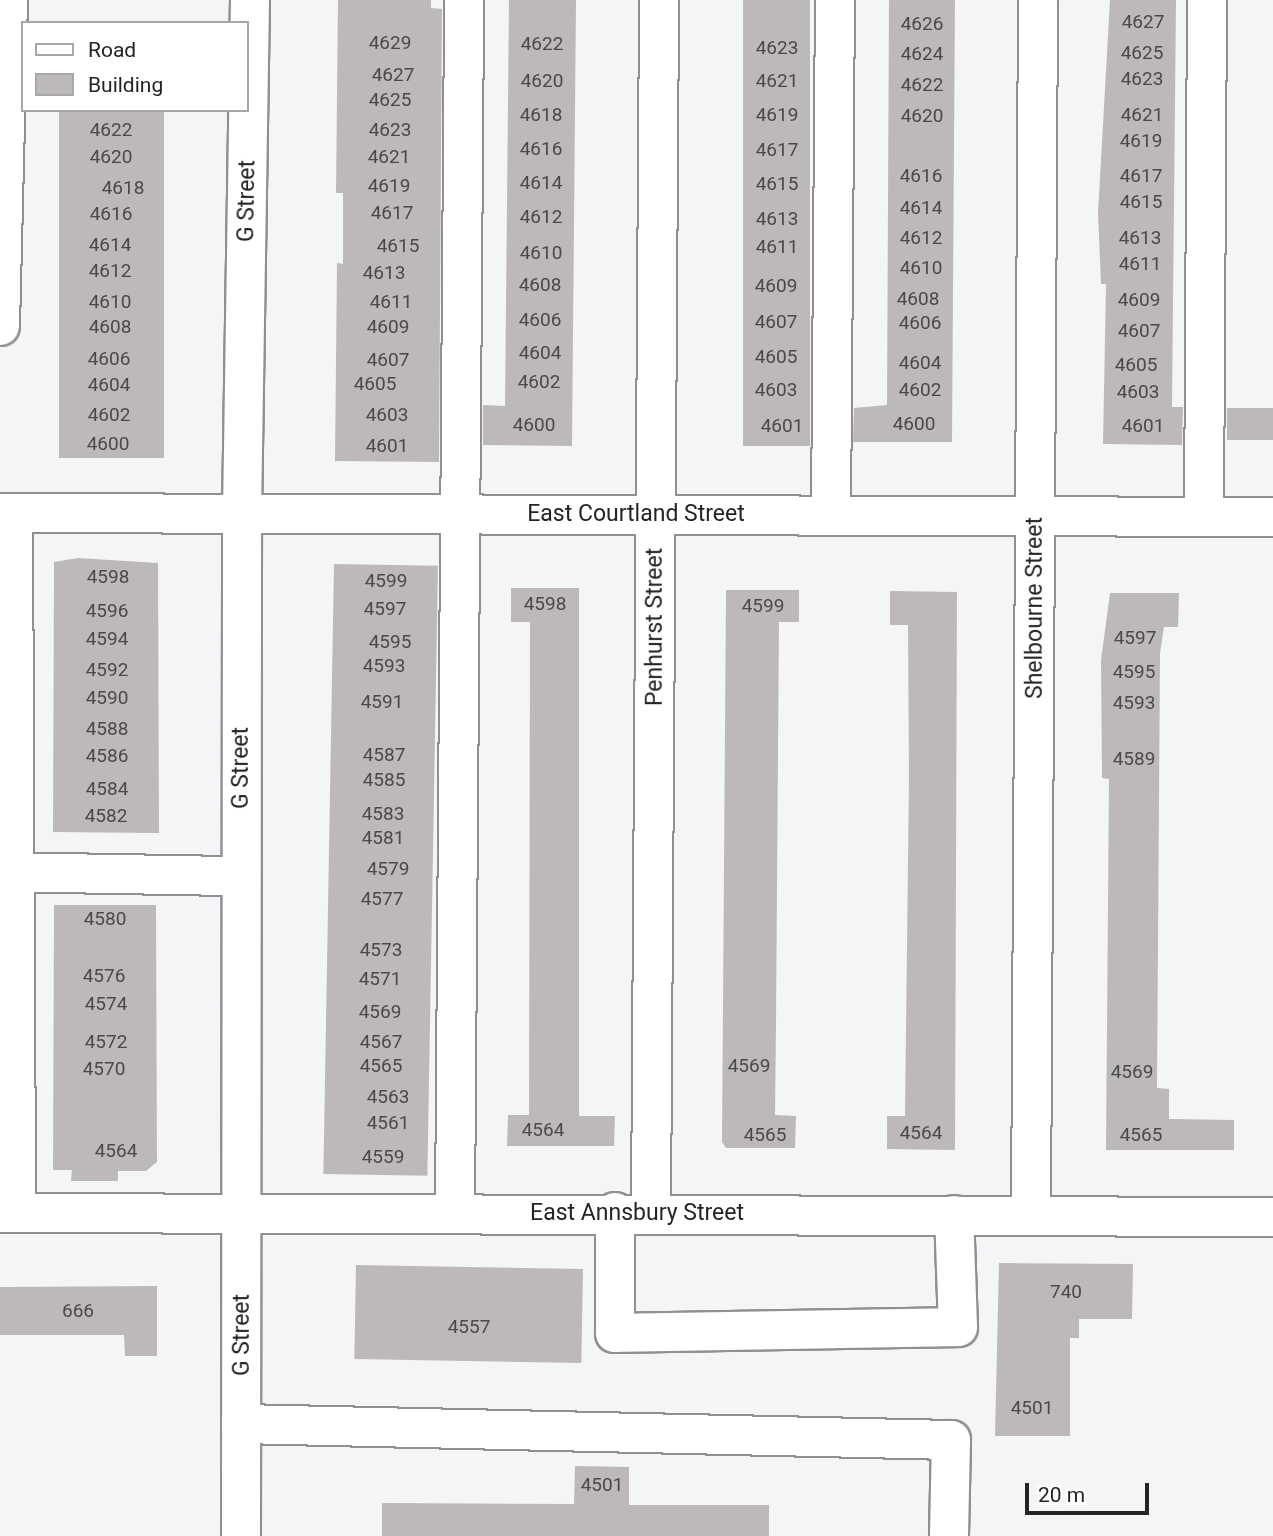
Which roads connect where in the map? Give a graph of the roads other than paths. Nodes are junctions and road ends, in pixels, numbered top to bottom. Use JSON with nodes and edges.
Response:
{"nodes":[{"id":1,"x":8,"y":0,"type":"edge"},
{"id":2,"x":250,"y":0,"type":"edge"},
{"id":3,"x":464,"y":0,"type":"edge"},
{"id":4,"x":659,"y":0,"type":"edge"},
{"id":5,"x":835,"y":0,"type":"edge"},
{"id":6,"x":1038,"y":0,"type":"edge"},
{"id":7,"x":1207,"y":0,"type":"edge"},
{"id":8,"x":0,"y":327,"type":"edge"},
{"id":9,"x":7,"y":513,"type":"edge"},
{"id":10,"x":462,"y":513,"type":"junction"},
{"id":11,"x":242,"y":514,"type":"junction"},
{"id":12,"x":656,"y":515,"type":"junction"},
{"id":13,"x":831,"y":516,"type":"junction"},
{"id":14,"x":1035,"y":517,"type":"junction"},
{"id":15,"x":1204,"y":517,"type":"junction"},
{"id":16,"x":1273,"y":517,"type":"edge"},
{"id":17,"x":7,"y":872,"type":"edge"},
{"id":18,"x":241,"y":876,"type":"junction"},
{"id":19,"x":633,"y":1212,"type":"junction"},
{"id":20,"x":8,"y":1213,"type":"edge"},
{"id":21,"x":243,"y":1213,"type":"junction"},
{"id":22,"x":455,"y":1213,"type":"junction"},
{"id":23,"x":954,"y":1215,"type":"junction"},
{"id":24,"x":1031,"y":1216,"type":"junction"},
{"id":25,"x":1273,"y":1217,"type":"edge"},
{"id":26,"x":241,"y":1424,"type":"junction"},
{"id":27,"x":241,"y":1536,"type":"edge"},
{"id":28,"x":949,"y":1536,"type":"edge"}],
"edges":[{"from":1,"to":8,"type":"street"},
{"from":2,"to":11,"type":"street","name":"G Street"},
{"from":3,"to":10,"type":"street"},
{"from":4,"to":12,"type":"street","name":"Penhurst Street"},
{"from":5,"to":13,"type":"street"},
{"from":6,"to":14,"type":"street","name":"Shelbourne Street"},
{"from":7,"to":15,"type":"street"},
{"from":9,"to":11,"type":"street","name":"East Courtland Street"},
{"from":9,"to":17,"type":"street"},
{"from":10,"to":11,"type":"street","name":"East Courtland Street"},
{"from":10,"to":12,"type":"street","name":"East Courtland Street"},
{"from":10,"to":22,"type":"street"},
{"from":11,"to":18,"type":"street","name":"G Street"},
{"from":12,"to":13,"type":"street","name":"East Courtland Street"},
{"from":12,"to":19,"type":"street","name":"Penhurst Street"},
{"from":13,"to":14,"type":"street","name":"East Courtland Street"},
{"from":14,"to":15,"type":"street","name":"East Courtland Street"},
{"from":14,"to":24,"type":"street","name":"Shelbourne Street"},
{"from":15,"to":16,"type":"street","name":"East Courtland Street"},
{"from":17,"to":18,"type":"street"},
{"from":17,"to":20,"type":"street"},
{"from":18,"to":21,"type":"street","name":"G Street"},
{"from":19,"to":22,"type":"street","name":"East Annsbury Street"},
{"from":19,"to":23,"type":"street","name":"East Annsbury Street"},
{"from":19,"to":23,"type":"street","name":"Penhurst Street"},
{"from":20,"to":21,"type":"street","name":"East Annsbury Street"},
{"from":21,"to":22,"type":"street","name":"East Annsbury Street"},
{"from":21,"to":26,"type":"street","name":"G Street"},
{"from":23,"to":24,"type":"street","name":"East Annsbury Street"},
{"from":24,"to":25,"type":"street","name":"East Annsbury Street"},
{"from":26,"to":27,"type":"street","name":"G Street"},
{"from":26,"to":28,"type":"street"}]}
